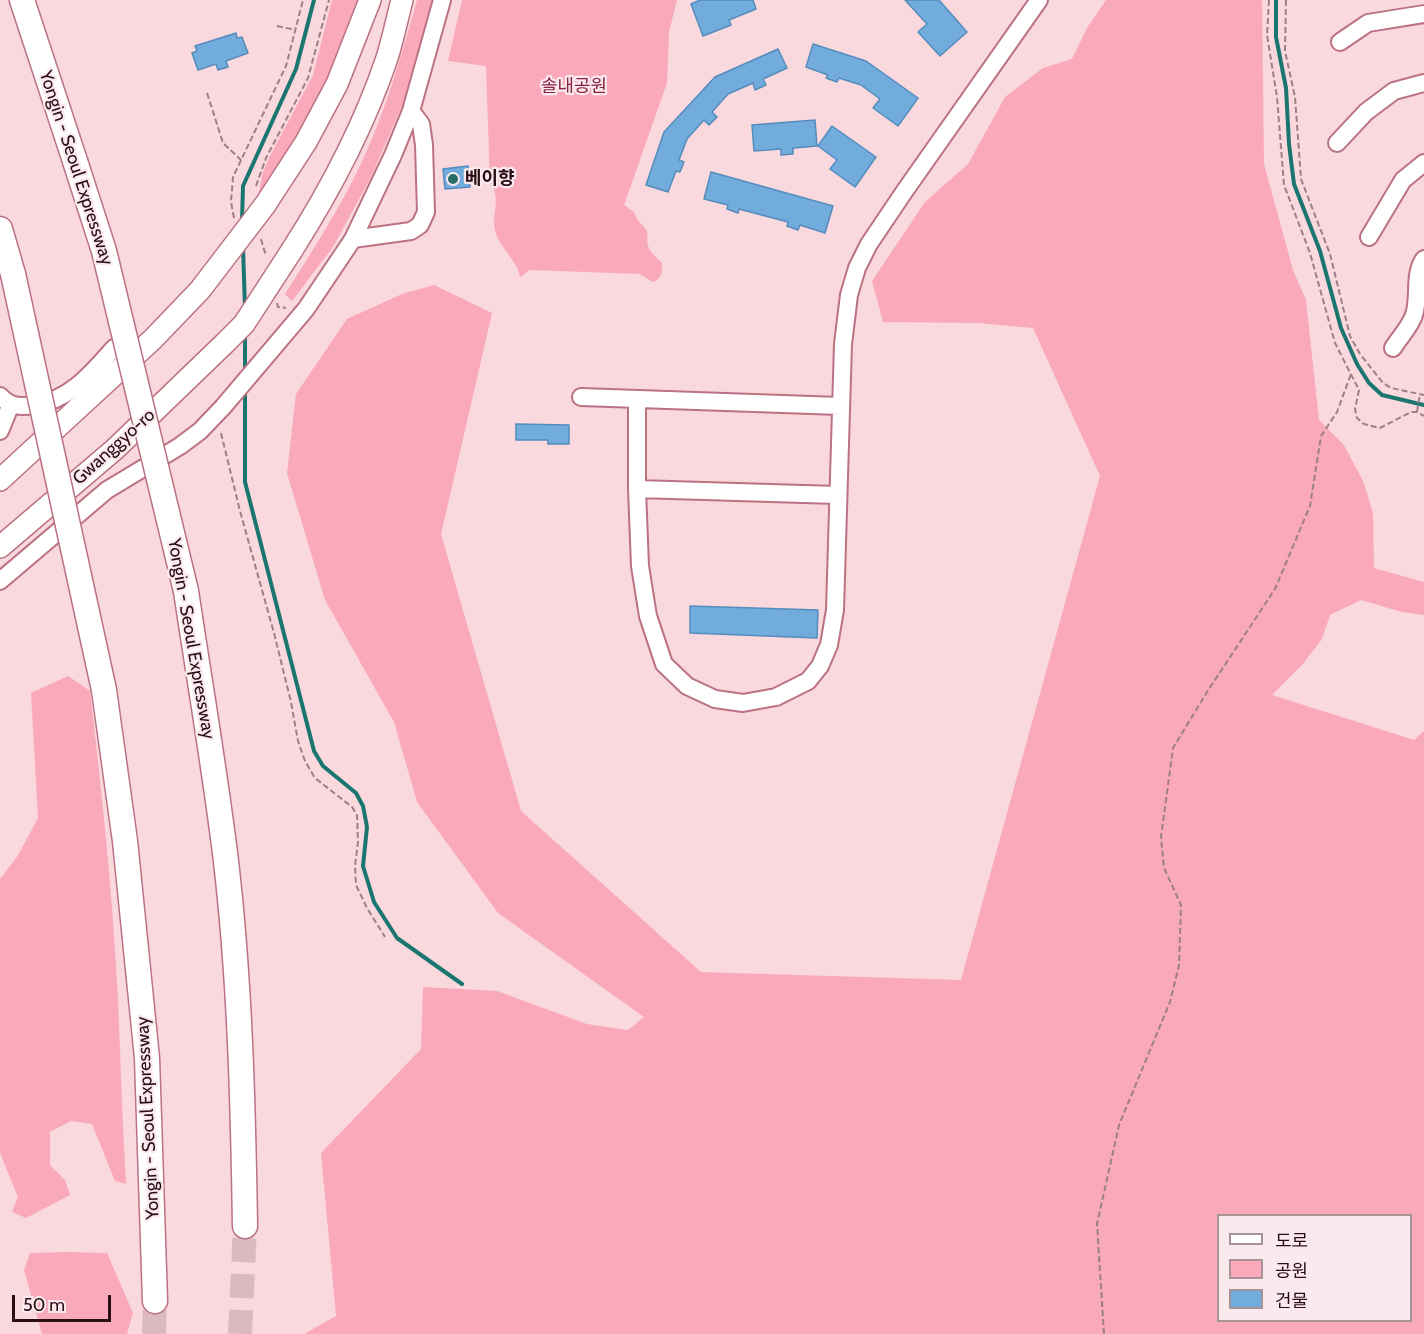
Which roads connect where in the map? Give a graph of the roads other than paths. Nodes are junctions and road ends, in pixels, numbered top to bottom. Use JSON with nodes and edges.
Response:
{"nodes":[{"id":1,"x":22,"y":0,"type":"edge"},
{"id":2,"x":370,"y":0,"type":"edge"},
{"id":3,"x":402,"y":0,"type":"edge"},
{"id":4,"x":442,"y":0,"type":"edge"},
{"id":5,"x":1040,"y":0,"type":"edge"},
{"id":6,"x":1424,"y":14,"type":"edge"},
{"id":7,"x":1340,"y":42,"type":"dead end"},
{"id":8,"x":1424,"y":83,"type":"edge"},
{"id":9,"x":411,"y":111,"type":"junction"},
{"id":10,"x":1337,"y":142,"type":"dead end"},
{"id":11,"x":1424,"y":163,"type":"edge"},
{"id":12,"x":0,"y":229,"type":"edge"},
{"id":13,"x":1369,"y":237,"type":"dead end"},
{"id":14,"x":353,"y":239,"type":"junction"},
{"id":15,"x":1424,"y":259,"type":"edge"},
{"id":16,"x":114,"y":348,"type":"dead end"},
{"id":17,"x":1393,"y":348,"type":"dead end"},
{"id":18,"x":581,"y":397,"type":"dead end"},
{"id":19,"x":5,"y":400,"type":"edge"},
{"id":20,"x":637,"y":400,"type":"junction"},
{"id":21,"x":840,"y":406,"type":"junction"},
{"id":22,"x":0,"y":431,"type":"edge"},
{"id":23,"x":0,"y":480,"type":"edge"},
{"id":24,"x":637,"y":489,"type":"junction"},
{"id":25,"x":837,"y":495,"type":"junction"},
{"id":26,"x":0,"y":547,"type":"edge"},
{"id":27,"x":0,"y":581,"type":"edge"},
{"id":28,"x":245,"y":1226,"type":"tunnel mouth"},
{"id":29,"x":155,"y":1301,"type":"tunnel mouth"}],
"edges":[{"from":1,"to":28,"type":"highway","name":"Yongin - Seoul Expressway","bridge":true},
{"from":2,"to":23,"type":"main road","bridge":true},
{"from":3,"to":26,"type":"main road","name":"Gwanggyo-ro","bridge":true},
{"from":4,"to":9,"type":"street"},
{"from":5,"to":21,"type":"street"},
{"from":6,"to":7,"type":"street"},
{"from":8,"to":10,"type":"street"},
{"from":9,"to":14,"type":"street"},
{"from":9,"to":14,"type":"street"},
{"from":11,"to":13,"type":"street"},
{"from":12,"to":29,"type":"highway","name":"Yongin - Seoul Expressway","bridge":true},
{"from":14,"to":27,"type":"street"},
{"from":15,"to":17,"type":"street"},
{"from":16,"to":19,"type":"street"},
{"from":18,"to":20,"type":"street"},
{"from":19,"to":22,"type":"street"},
{"from":20,"to":21,"type":"street"},
{"from":20,"to":24,"type":"street"},
{"from":21,"to":25,"type":"street"},
{"from":24,"to":25,"type":"street"},
{"from":24,"to":25,"type":"street"}]}
